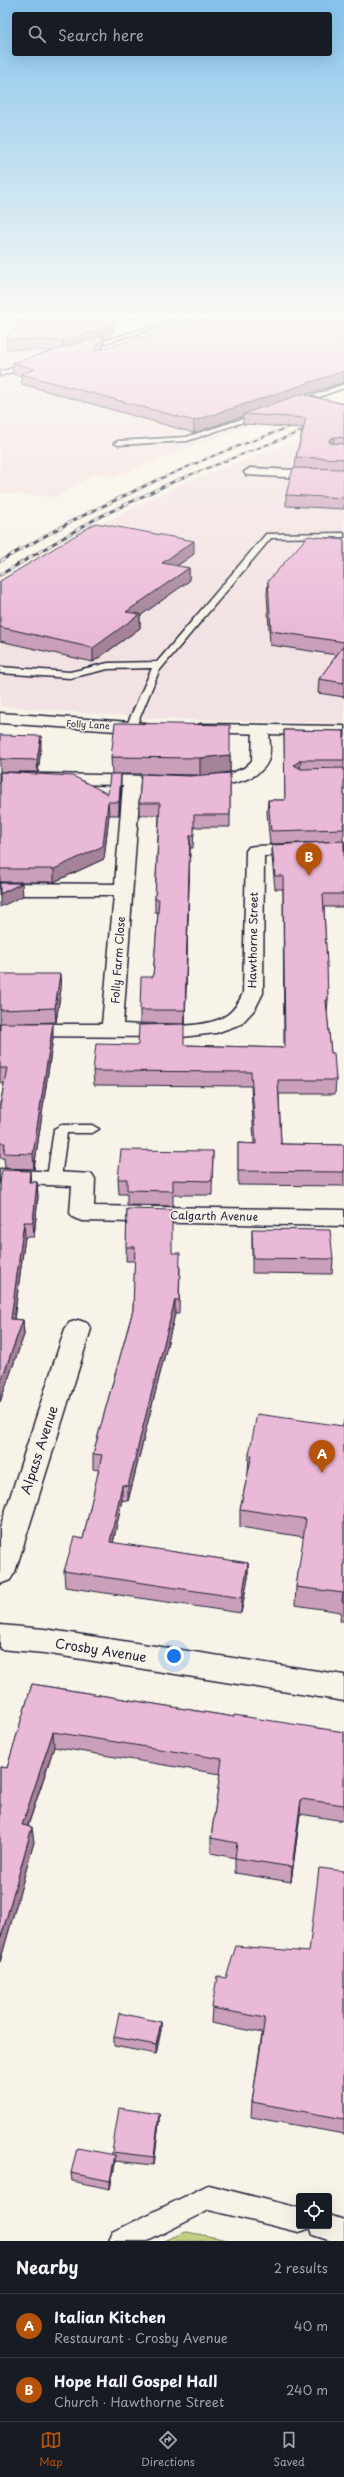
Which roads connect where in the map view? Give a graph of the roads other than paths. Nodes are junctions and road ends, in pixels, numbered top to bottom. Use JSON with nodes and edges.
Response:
{"nodes":[{"id":1,"x":244,"y":421,"type":"edge"},
{"id":2,"x":118,"y":443,"type":"dead end"},
{"id":3,"x":250,"y":472,"type":"dead end"},
{"id":4,"x":344,"y":476,"type":"edge"},
{"id":5,"x":344,"y":535,"type":"edge"},
{"id":6,"x":159,"y":665,"type":"junction"},
{"id":7,"x":0,"y":670,"type":"edge"},
{"id":8,"x":0,"y":718,"type":"edge"},
{"id":9,"x":131,"y":727,"type":"junction"},
{"id":10,"x":161,"y":728,"type":"edge"},
{"id":11,"x":183,"y":729,"type":"edge"},
{"id":12,"x":261,"y":730,"type":"junction"},
{"id":13,"x":344,"y":731,"type":"edge"},
{"id":14,"x":0,"y":778,"type":"edge"},
{"id":15,"x":132,"y":780,"type":"junction"},
{"id":16,"x":344,"y":848,"type":"edge"},
{"id":17,"x":0,"y":889,"type":"edge"},
{"id":18,"x":123,"y":890,"type":"junction"},
{"id":19,"x":0,"y":1030,"type":"edge"},
{"id":20,"x":112,"y":1031,"type":"junction"},
{"id":21,"x":92,"y":1129,"type":"dead end"},
{"id":22,"x":0,"y":1176,"type":"edge"},
{"id":23,"x":54,"y":1178,"type":"junction"},
{"id":24,"x":344,"y":1218,"type":"edge"},
{"id":25,"x":78,"y":1329,"type":"dead end"},
{"id":26,"x":0,"y":1572,"type":"edge"},
{"id":27,"x":0,"y":1637,"type":"edge"},
{"id":28,"x":344,"y":1688,"type":"edge"},
{"id":29,"x":296,"y":2219,"type":"edge"},
{"id":30,"x":332,"y":2229,"type":"edge"},
{"id":31,"x":344,"y":2232,"type":"edge"},
{"id":32,"x":122,"y":2241,"type":"edge"}],
"edges":[{"from":1,"to":2,"type":"lane"},
{"from":3,"to":4,"type":"street"},
{"from":5,"to":6,"type":"lane"},
{"from":6,"to":7,"type":"lane"},
{"from":6,"to":9,"type":"lane"},
{"from":8,"to":9,"type":"street","name":"Folly Lane"},
{"from":9,"to":10,"type":"street","name":"Folly Lane"},
{"from":11,"to":12,"type":"street"},
{"from":12,"to":13,"type":"street"},
{"from":12,"to":15,"type":"street"},
{"from":14,"to":15,"type":"street"},
{"from":15,"to":18,"type":"street","name":"Folly Farm Close"},
{"from":16,"to":20,"type":"street","name":"Hawthorne Street"},
{"from":17,"to":18,"type":"street"},
{"from":18,"to":20,"type":"street","name":"Folly Farm Close"},
{"from":19,"to":20,"type":"street","name":"Hawthorne Street"},
{"from":21,"to":23,"type":"lane"},
{"from":22,"to":23,"type":"street","name":"Calgarth Avenue"},
{"from":23,"to":24,"type":"street","name":"Calgarth Avenue"},
{"from":25,"to":26,"type":"street","name":"Alpass Avenue"},
{"from":27,"to":28,"type":"street","name":"Crosby Avenue"},
{"from":29,"to":32,"type":"lane"},
{"from":30,"to":31,"type":"lane"}]}
